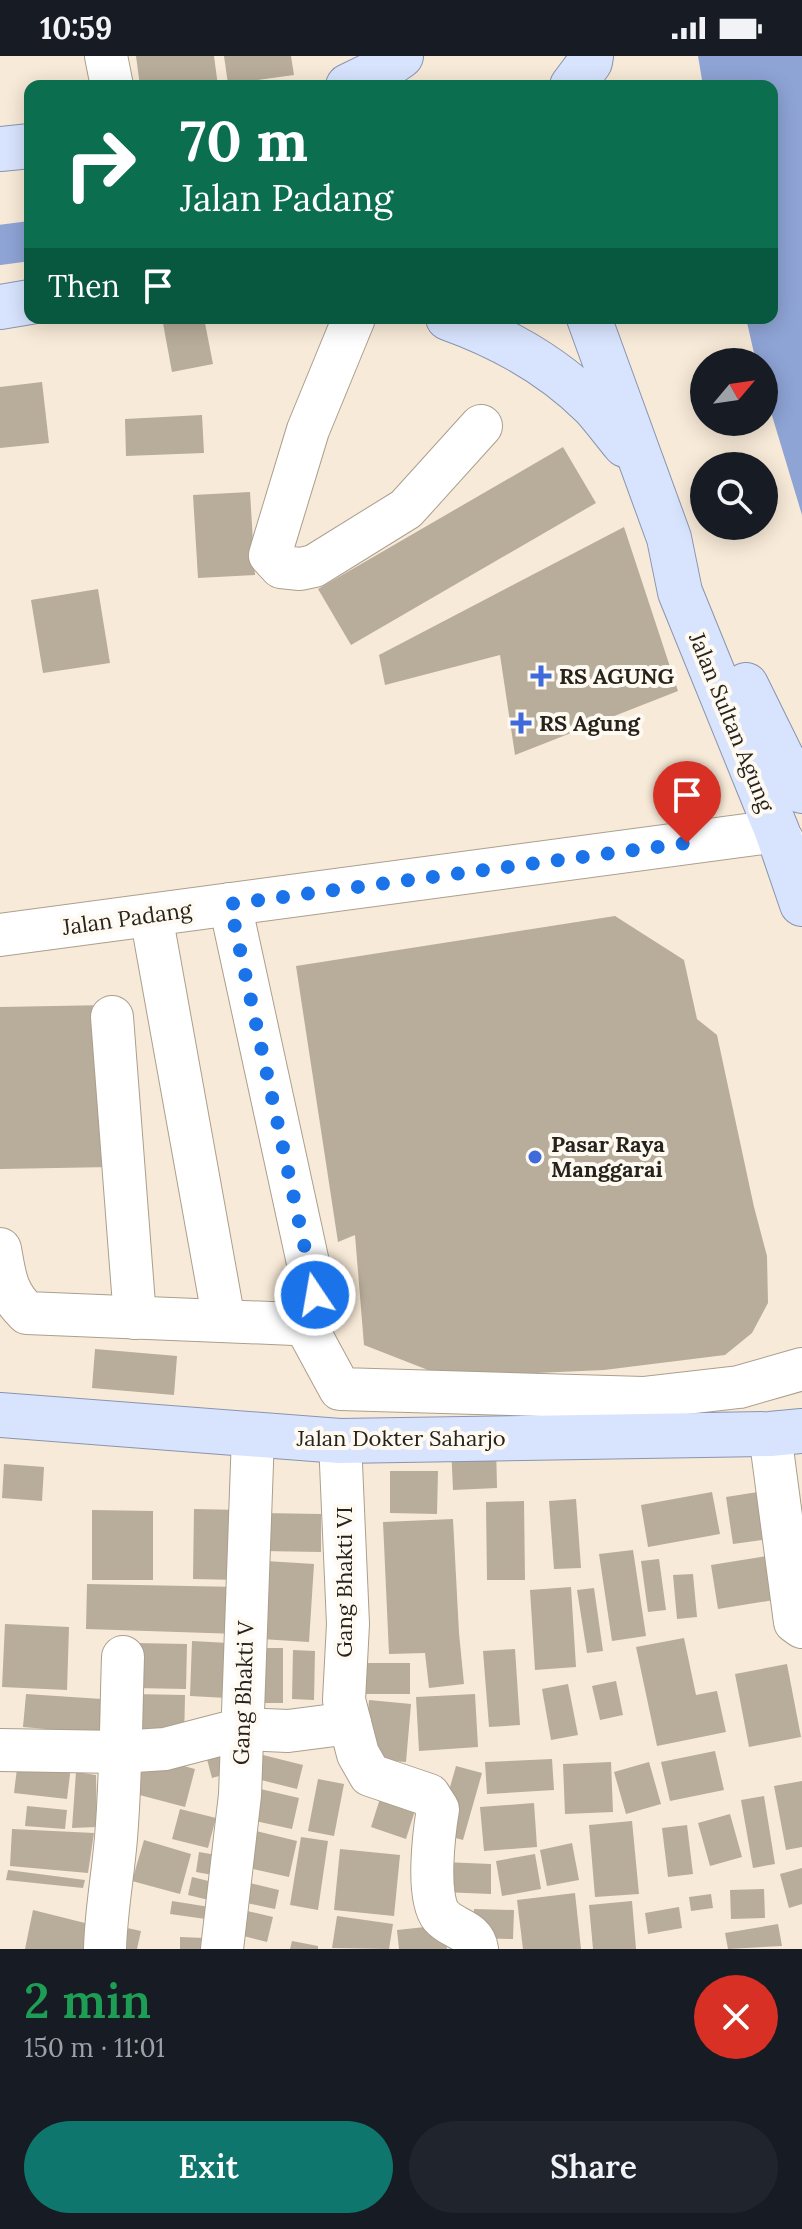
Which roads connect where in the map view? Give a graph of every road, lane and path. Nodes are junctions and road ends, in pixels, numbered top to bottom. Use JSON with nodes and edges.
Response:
{"nodes":[{"id":1,"x":106,"y":56,"type":"edge"},
{"id":2,"x":401,"y":56,"type":"edge"},
{"id":3,"x":111,"y":80,"type":"edge"},
{"id":4,"x":360,"y":80,"type":"edge"},
{"id":5,"x":24,"y":147,"type":"edge"},
{"id":6,"x":0,"y":149,"type":"edge"},
{"id":7,"x":24,"y":303,"type":"edge"},
{"id":8,"x":0,"y":307,"type":"edge"},
{"id":9,"x":352,"y":324,"type":"edge"},
{"id":10,"x":464,"y":324,"type":"edge"},
{"id":11,"x":591,"y":324,"type":"edge"},
{"id":12,"x":481,"y":426,"type":"dead end"},
{"id":13,"x":643,"y":468,"type":"junction"},
{"id":14,"x":669,"y":538,"type":"junction"},
{"id":15,"x":802,"y":791,"type":"edge"},
{"id":16,"x":777,"y":831,"type":"junction"},
{"id":17,"x":802,"y":874,"type":"edge"},
{"id":18,"x":230,"y":904,"type":"junction"},
{"id":19,"x":802,"y":904,"type":"edge"},
{"id":20,"x":151,"y":915,"type":"junction"},
{"id":21,"x":0,"y":935,"type":"edge"},
{"id":22,"x":112,"y":1017,"type":"dead end"},
{"id":23,"x":0,"y":1249,"type":"edge"},
{"id":24,"x":135,"y":1318,"type":"junction"},
{"id":25,"x":302,"y":1319,"type":"junction"},
{"id":26,"x":224,"y":1321,"type":"junction"},
{"id":27,"x":802,"y":1369,"type":"edge"},
{"id":28,"x":0,"y":1415,"type":"edge"},
{"id":29,"x":786,"y":1432,"type":"edge"},
{"id":30,"x":253,"y":1436,"type":"junction"},
{"id":31,"x":340,"y":1441,"type":"junction"},
{"id":32,"x":802,"y":1627,"type":"edge"},
{"id":33,"x":123,"y":1657,"type":"dead end"},
{"id":34,"x":350,"y":1723,"type":"junction"},
{"id":35,"x":242,"y":1729,"type":"junction"},
{"id":36,"x":0,"y":1750,"type":"edge"},
{"id":37,"x":120,"y":1752,"type":"junction"},
{"id":38,"x":105,"y":1949,"type":"edge"},
{"id":39,"x":222,"y":1949,"type":"edge"},
{"id":40,"x":477,"y":1949,"type":"edge"}],
"edges":[{"from":1,"to":3,"type":"street"},
{"from":2,"to":4,"type":"main road"},
{"from":5,"to":6,"type":"main road"},
{"from":7,"to":8,"type":"main road"},
{"from":9,"to":12,"type":"street"},
{"from":10,"to":13,"type":"main road"},
{"from":11,"to":13,"type":"main road","name":"Jalan Sultan Agung"},
{"from":13,"to":14,"type":"main road","name":"Jalan Sultan Agung"},
{"from":14,"to":15,"type":"main road","name":"Jalan Sultan Agung"},
{"from":14,"to":16,"type":"main road","name":"Jalan Sultan Agung"},
{"from":16,"to":17,"type":"street"},
{"from":16,"to":18,"type":"street","name":"Jalan Padang"},
{"from":16,"to":19,"type":"main road","name":"Jalan Sultan Agung"},
{"from":18,"to":20,"type":"street","name":"Jalan Padang"},
{"from":18,"to":25,"type":"street"},
{"from":20,"to":21,"type":"street","name":"Jalan Padang"},
{"from":20,"to":26,"type":"street"},
{"from":22,"to":24,"type":"street"},
{"from":23,"to":24,"type":"street"},
{"from":24,"to":26,"type":"street"},
{"from":25,"to":26,"type":"street"},
{"from":25,"to":27,"type":"street"},
{"from":28,"to":30,"type":"main road","name":"Jalan Dokter Saharjo"},
{"from":29,"to":31,"type":"main road","name":"Jalan Dokter Saharjo"},
{"from":29,"to":32,"type":"street"},
{"from":30,"to":31,"type":"main road","name":"Jalan Dokter Saharjo"},
{"from":30,"to":35,"type":"street","name":"Gang Bhakti V"},
{"from":31,"to":34,"type":"street","name":"Gang Bhakti VI"},
{"from":33,"to":37,"type":"street"},
{"from":34,"to":35,"type":"street"},
{"from":34,"to":40,"type":"street","name":"Gang Bhakti VI"},
{"from":35,"to":37,"type":"street"},
{"from":35,"to":39,"type":"street","name":"Gang Bhakti V"},
{"from":36,"to":37,"type":"street"},
{"from":37,"to":38,"type":"street"}]}
